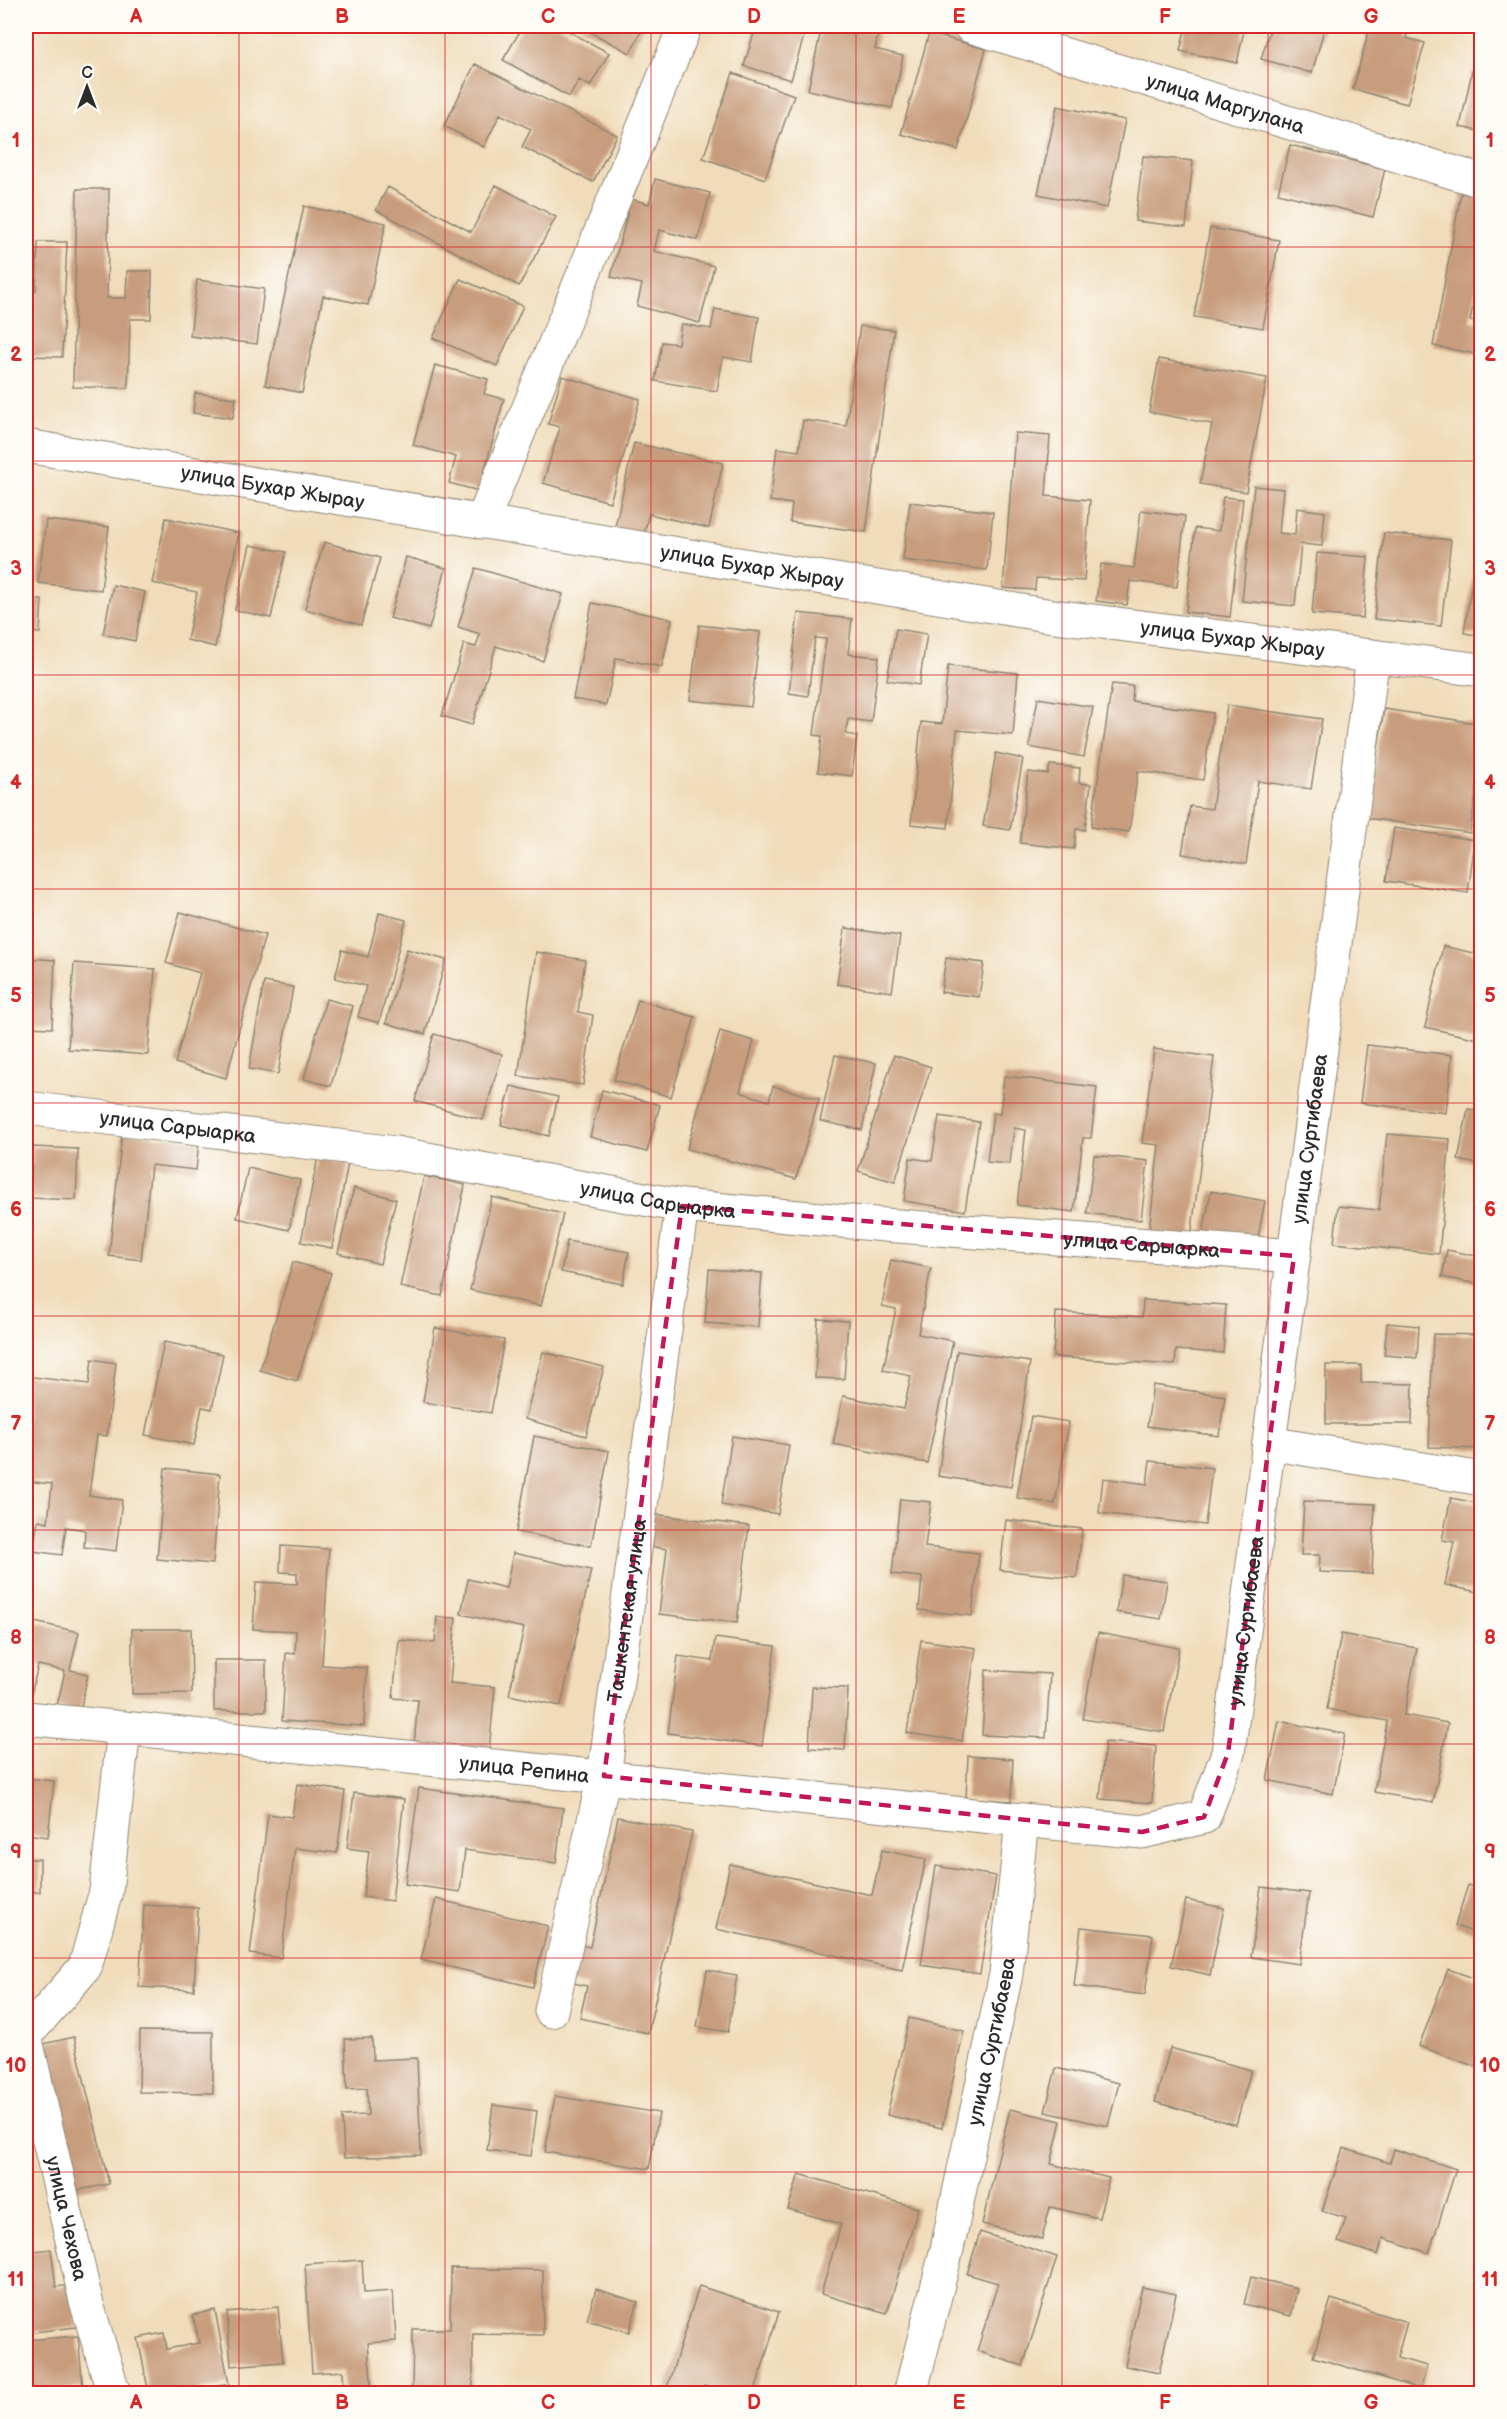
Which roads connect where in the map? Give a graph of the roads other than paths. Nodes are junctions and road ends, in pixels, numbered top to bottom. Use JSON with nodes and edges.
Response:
{"nodes":[{"id":1,"x":685,"y":26,"type":"edge"},
{"id":2,"x":970,"y":26,"type":"edge"},
{"id":3,"x":1482,"y":181,"type":"edge"},
{"id":4,"x":26,"y":446,"type":"edge"},
{"id":5,"x":482,"y":522,"type":"junction"},
{"id":6,"x":1373,"y":656,"type":"junction"},
{"id":7,"x":1482,"y":670,"type":"edge"},
{"id":8,"x":26,"y":1108,"type":"edge"},
{"id":9,"x":682,"y":1206,"type":"junction"},
{"id":10,"x":1294,"y":1256,"type":"junction"},
{"id":11,"x":1269,"y":1443,"type":"junction"},
{"id":12,"x":1482,"y":1479,"type":"edge"},
{"id":13,"x":26,"y":1718,"type":"edge"},
{"id":14,"x":124,"y":1728,"type":"junction"},
{"id":15,"x":604,"y":1776,"type":"junction"},
{"id":16,"x":1022,"y":1820,"type":"junction"},
{"id":17,"x":551,"y":2011,"type":"dead end"},
{"id":18,"x":26,"y":2036,"type":"edge"},
{"id":19,"x":26,"y":2040,"type":"edge"},
{"id":20,"x":114,"y":2394,"type":"edge"},
{"id":21,"x":910,"y":2394,"type":"edge"}],
"edges":[{"from":1,"to":5,"type":"street"},
{"from":2,"to":3,"type":"street","name":"улица Маргулана"},
{"from":4,"to":5,"type":"street","name":"улица Бухар Жырау"},
{"from":5,"to":6,"type":"street","name":"улица Бухар Жырау"},
{"from":6,"to":7,"type":"street","name":"улица Бухар Жырау"},
{"from":6,"to":10,"type":"street","name":"улица Суртибаева"},
{"from":8,"to":9,"type":"street","name":"улица Сарыарка"},
{"from":9,"to":10,"type":"street","name":"улица Сарыарка"},
{"from":9,"to":15,"type":"street","name":"Ташкентская улица"},
{"from":10,"to":11,"type":"street","name":"улица Суртибаева"},
{"from":11,"to":12,"type":"street"},
{"from":11,"to":16,"type":"street","name":"улица Суртибаева"},
{"from":13,"to":14,"type":"street","name":"улица Репина"},
{"from":14,"to":15,"type":"street","name":"улица Репина"},
{"from":14,"to":18,"type":"street"},
{"from":15,"to":16,"type":"street","name":"улица Репина"},
{"from":15,"to":17,"type":"street","name":"Ташкентская улица"},
{"from":16,"to":21,"type":"street","name":"улица Суртибаева"},
{"from":19,"to":20,"type":"street","name":"улица Чехова"}]}
